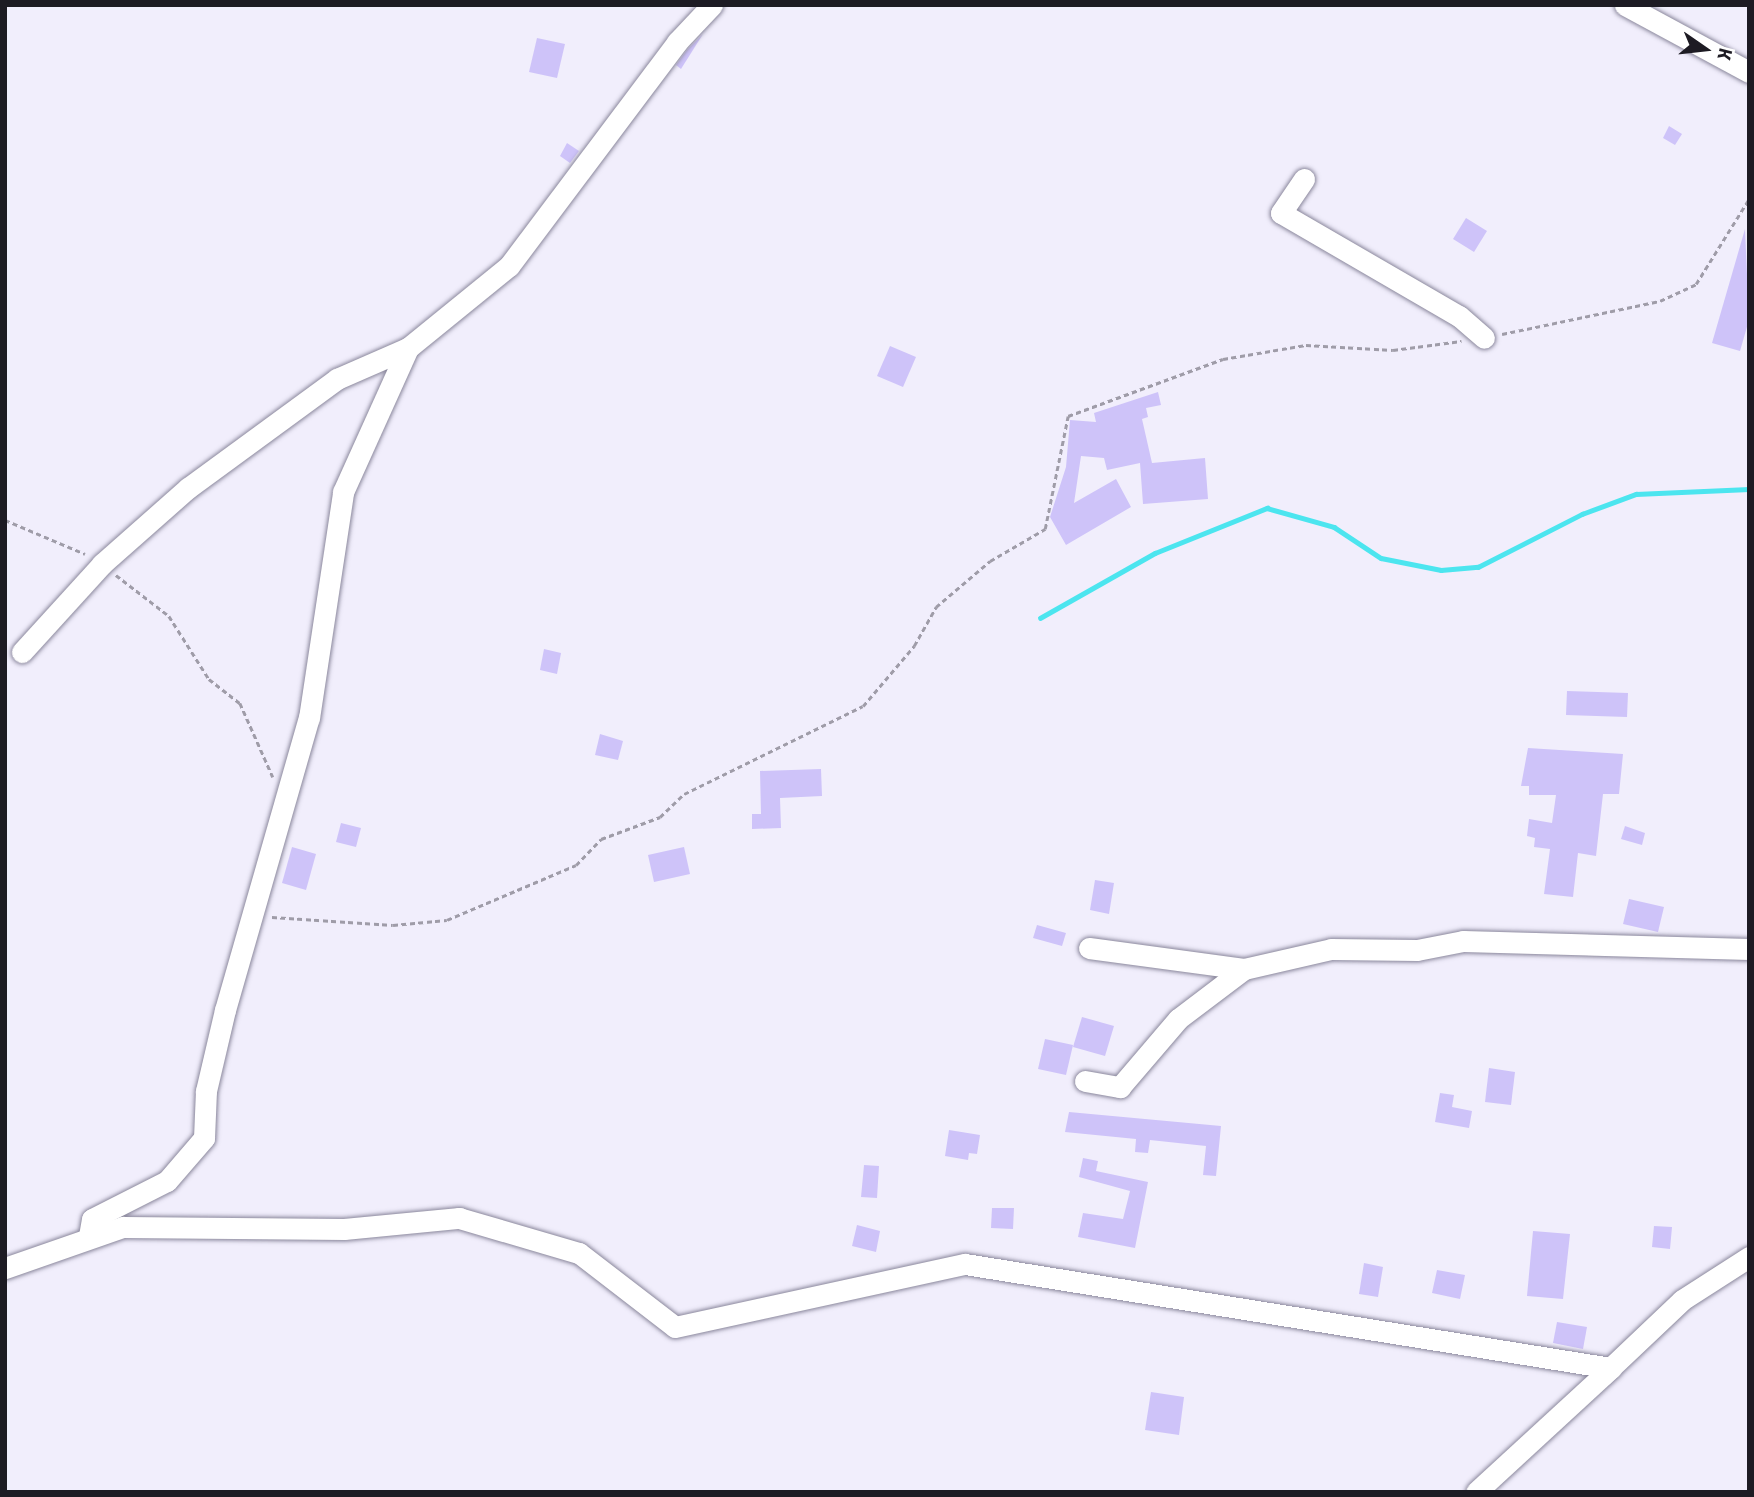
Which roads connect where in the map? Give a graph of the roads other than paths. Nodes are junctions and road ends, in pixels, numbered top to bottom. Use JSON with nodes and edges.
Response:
{"nodes":[{"id":1,"x":712,"y":5,"type":"edge"},
{"id":2,"x":1625,"y":5,"type":"edge"},
{"id":3,"x":1749,"y":72,"type":"edge"},
{"id":4,"x":1304,"y":179,"type":"dead end"},
{"id":5,"x":1484,"y":338,"type":"road end"},
{"id":6,"x":408,"y":348,"type":"junction"},
{"id":7,"x":22,"y":652,"type":"dead end"},
{"id":8,"x":1088,"y":948,"type":"dead end"},
{"id":9,"x":1749,"y":949,"type":"edge"},
{"id":10,"x":1244,"y":970,"type":"junction"},
{"id":11,"x":1086,"y":1081,"type":"dead end"},
{"id":12,"x":89,"y":1236,"type":"junction"},
{"id":13,"x":1749,"y":1257,"type":"edge"},
{"id":14,"x":5,"y":1268,"type":"edge"},
{"id":15,"x":1611,"y":1368,"type":"junction"},
{"id":16,"x":1479,"y":1492,"type":"edge"}],
"edges":[{"from":1,"to":6,"type":"street"},
{"from":2,"to":3,"type":"street"},
{"from":4,"to":5,"type":"street"},
{"from":6,"to":7,"type":"street"},
{"from":6,"to":12,"type":"street"},
{"from":8,"to":10,"type":"street"},
{"from":9,"to":10,"type":"street"},
{"from":10,"to":11,"type":"street"},
{"from":12,"to":14,"type":"street"},
{"from":12,"to":15,"type":"street"},
{"from":13,"to":15,"type":"street"},
{"from":15,"to":16,"type":"street"}]}
